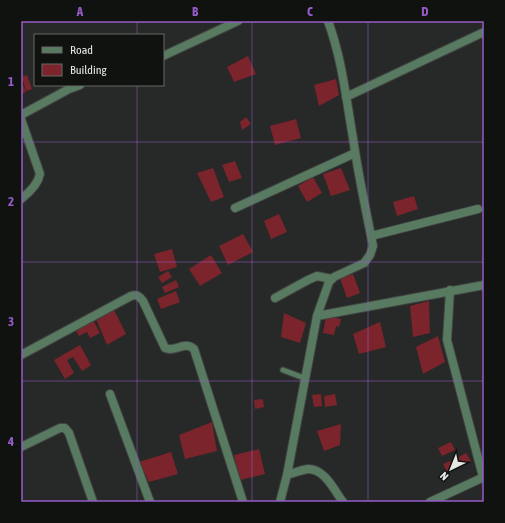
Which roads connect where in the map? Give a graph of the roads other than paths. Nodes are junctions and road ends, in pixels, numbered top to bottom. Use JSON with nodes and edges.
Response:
{"nodes":[{"id":1,"x":238,"y":21,"type":"edge"},
{"id":2,"x":328,"y":21,"type":"edge"},
{"id":3,"x":484,"y":32,"type":"edge"},
{"id":4,"x":164,"y":56,"type":"edge"},
{"id":5,"x":77,"y":86,"type":"edge"},
{"id":6,"x":346,"y":97,"type":"junction"},
{"id":7,"x":21,"y":115,"type":"edge"},
{"id":8,"x":21,"y":119,"type":"edge"},
{"id":9,"x":355,"y":153,"type":"junction"},
{"id":10,"x":21,"y":199,"type":"edge"},
{"id":11,"x":235,"y":208,"type":"dead end"},
{"id":12,"x":478,"y":209,"type":"dead end"},
{"id":13,"x":371,"y":236,"type":"junction"},
{"id":14,"x":332,"y":279,"type":"junction"},
{"id":15,"x":484,"y":285,"type":"edge"},
{"id":16,"x":450,"y":290,"type":"junction"},
{"id":17,"x":275,"y":298,"type":"dead end"},
{"id":18,"x":317,"y":316,"type":"junction"},
{"id":19,"x":21,"y":355,"type":"edge"},
{"id":20,"x":283,"y":370,"type":"dead end"},
{"id":21,"x":304,"y":378,"type":"junction"},
{"id":22,"x":110,"y":394,"type":"dead end"},
{"id":23,"x":21,"y":447,"type":"edge"},
{"id":24,"x":287,"y":475,"type":"junction"},
{"id":25,"x":483,"y":477,"type":"edge"},
{"id":26,"x":280,"y":501,"type":"edge"},
{"id":27,"x":93,"y":502,"type":"edge"},
{"id":28,"x":150,"y":502,"type":"edge"},
{"id":29,"x":243,"y":502,"type":"edge"},
{"id":30,"x":271,"y":502,"type":"edge"},
{"id":31,"x":343,"y":502,"type":"edge"},
{"id":32,"x":430,"y":502,"type":"edge"}],
"edges":[{"from":1,"to":4,"type":"street"},
{"from":2,"to":6,"type":"street"},
{"from":3,"to":6,"type":"street"},
{"from":5,"to":7,"type":"street"},
{"from":6,"to":9,"type":"street"},
{"from":8,"to":10,"type":"street"},
{"from":9,"to":11,"type":"street"},
{"from":9,"to":13,"type":"street"},
{"from":12,"to":13,"type":"street"},
{"from":13,"to":14,"type":"street"},
{"from":14,"to":17,"type":"street"},
{"from":14,"to":18,"type":"street"},
{"from":15,"to":16,"type":"street"},
{"from":16,"to":18,"type":"street"},
{"from":16,"to":25,"type":"street"},
{"from":18,"to":21,"type":"street"},
{"from":19,"to":29,"type":"street"},
{"from":20,"to":21,"type":"lane"},
{"from":21,"to":24,"type":"street"},
{"from":22,"to":28,"type":"street"},
{"from":23,"to":27,"type":"street"},
{"from":24,"to":26,"type":"street"},
{"from":24,"to":31,"type":"street"},
{"from":25,"to":32,"type":"street"},
{"from":26,"to":30,"type":"street"}]}
